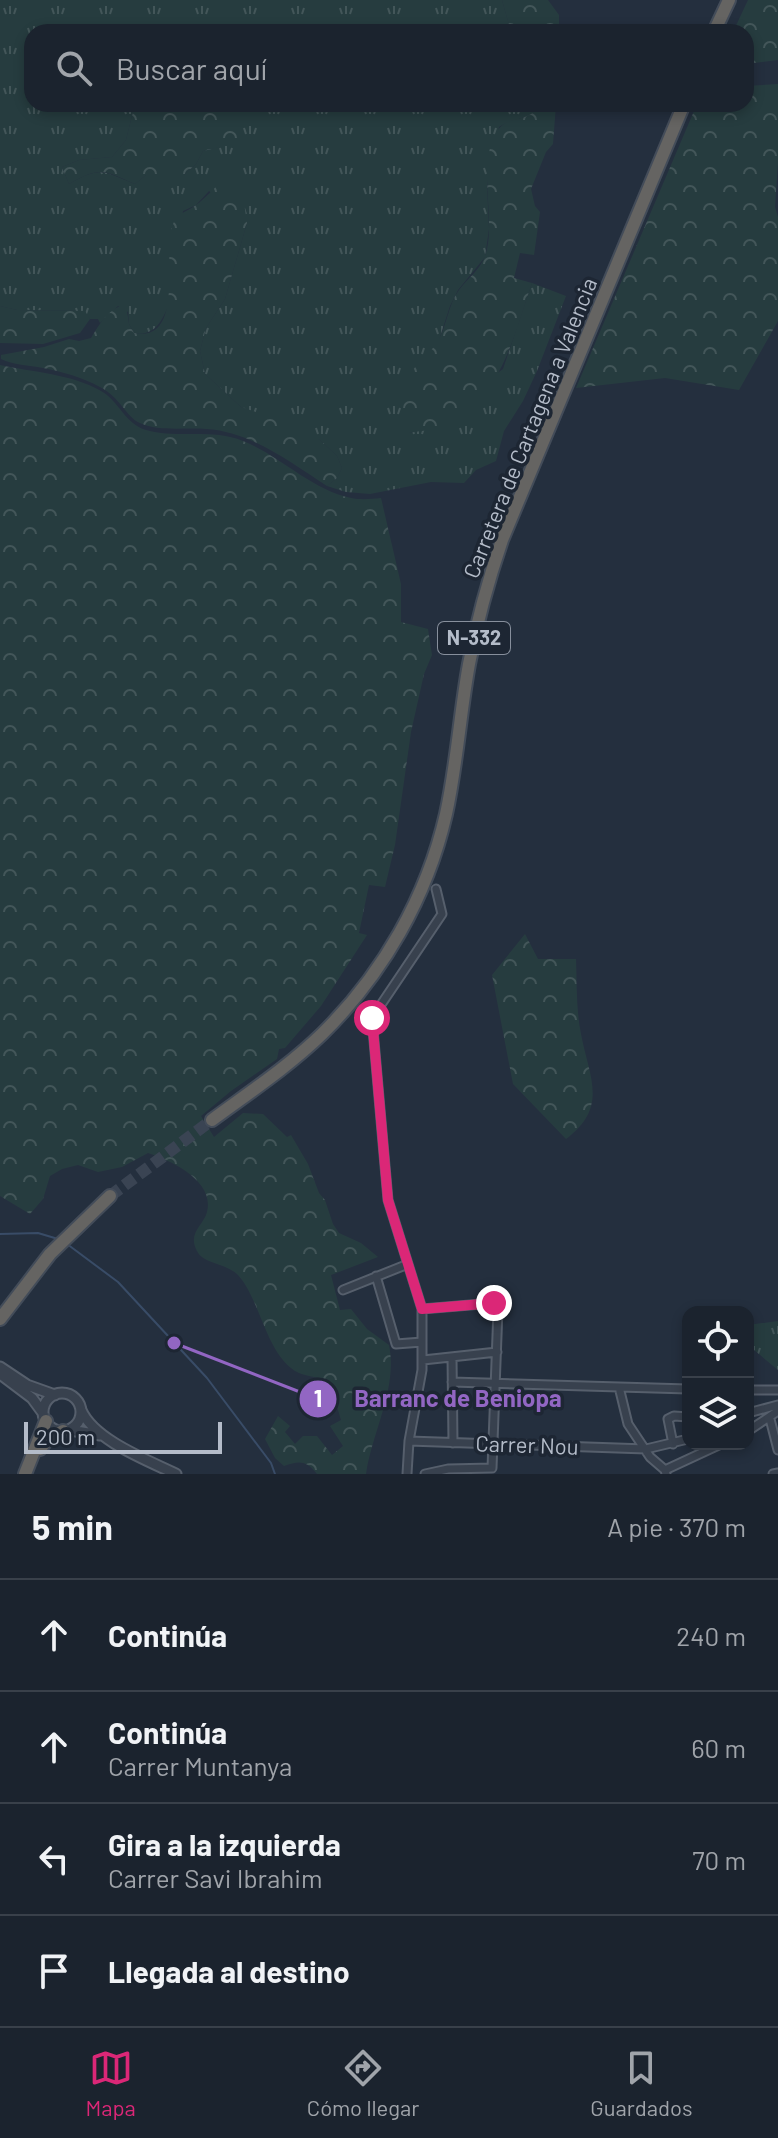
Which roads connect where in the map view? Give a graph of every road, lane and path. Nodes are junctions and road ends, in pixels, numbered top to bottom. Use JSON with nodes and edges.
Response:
{"nodes":[{"id":1,"x":729,"y":0,"type":"edge"},
{"id":2,"x":718,"y":24,"type":"edge"},
{"id":3,"x":681,"y":112,"type":"edge"},
{"id":4,"x":436,"y":889,"type":"dead end"},
{"id":5,"x":212,"y":1120,"type":"tunnel mouth"},
{"id":6,"x":110,"y":1196,"type":"tunnel mouth"},
{"id":7,"x":408,"y":1264,"type":"junction"},
{"id":8,"x":376,"y":1276,"type":"junction"},
{"id":9,"x":18,"y":1290,"type":"junction"},
{"id":10,"x":343,"y":1290,"type":"dead end"},
{"id":11,"x":422,"y":1309,"type":"junction"},
{"id":12,"x":0,"y":1310,"type":"edge"},
{"id":13,"x":0,"y":1319,"type":"edge"},
{"id":14,"x":422,"y":1342,"type":"junction"},
{"id":15,"x":497,"y":1352,"type":"junction"},
{"id":16,"x":452,"y":1357,"type":"junction"},
{"id":17,"x":423,"y":1360,"type":"junction"},
{"id":18,"x":0,"y":1370,"type":"edge"},
{"id":19,"x":452,"y":1382,"type":"junction"},
{"id":20,"x":495,"y":1383,"type":"junction"},
{"id":21,"x":619,"y":1387,"type":"junction"},
{"id":22,"x":682,"y":1389,"type":"edge"},
{"id":23,"x":754,"y":1390,"type":"edge"},
{"id":24,"x":778,"y":1391,"type":"edge"},
{"id":25,"x":55,"y":1395,"type":"junction"},
{"id":26,"x":778,"y":1403,"type":"edge"},
{"id":27,"x":81,"y":1410,"type":"junction"},
{"id":28,"x":754,"y":1411,"type":"edge"},
{"id":29,"x":778,"y":1411,"type":"edge"},
{"id":30,"x":44,"y":1417,"type":"junction"},
{"id":31,"x":682,"y":1417,"type":"edge"},
{"id":32,"x":770,"y":1419,"type":"junction"},
{"id":33,"x":754,"y":1428,"type":"edge"},
{"id":34,"x":66,"y":1430,"type":"junction"},
{"id":35,"x":104,"y":1436,"type":"junction"},
{"id":36,"x":409,"y":1441,"type":"junction"},
{"id":37,"x":682,"y":1441,"type":"edge"},
{"id":38,"x":453,"y":1443,"type":"junction"},
{"id":39,"x":493,"y":1444,"type":"junction"},
{"id":40,"x":673,"y":1444,"type":"junction"},
{"id":41,"x":646,"y":1449,"type":"junction"},
{"id":42,"x":709,"y":1450,"type":"edge"},
{"id":43,"x":778,"y":1450,"type":"edge"},
{"id":44,"x":466,"y":1471,"type":"edge"},
{"id":45,"x":665,"y":1472,"type":"edge"},
{"id":46,"x":27,"y":1474,"type":"edge"},
{"id":47,"x":176,"y":1474,"type":"edge"},
{"id":48,"x":407,"y":1474,"type":"edge"},
{"id":49,"x":425,"y":1474,"type":"edge"}],
"edges":[{"from":1,"to":2,"type":"highway"},
{"from":3,"to":5,"type":"highway","name":"Carretera de Cartagena a Valencia","number":"N-332"},
{"from":4,"to":7,"type":"street"},
{"from":6,"to":9,"type":"highway"},
{"from":7,"to":8,"type":"street"},
{"from":7,"to":11,"type":"street"},
{"from":8,"to":10,"type":"street"},
{"from":8,"to":14,"type":"street"},
{"from":9,"to":12,"type":"highway"},
{"from":9,"to":13,"type":"highway"},
{"from":11,"to":14,"type":"street"},
{"from":11,"to":15,"type":"street"},
{"from":14,"to":17,"type":"street"},
{"from":15,"to":16,"type":"street"},
{"from":15,"to":20,"type":"street"},
{"from":16,"to":17,"type":"street"},
{"from":16,"to":19,"type":"street"},
{"from":17,"to":36,"type":"street"},
{"from":18,"to":25,"type":"street"},
{"from":18,"to":30,"type":"street"},
{"from":19,"to":20,"type":"street"},
{"from":19,"to":38,"type":"street"},
{"from":20,"to":21,"type":"street"},
{"from":20,"to":39,"type":"street"},
{"from":21,"to":22,"type":"street"},
{"from":21,"to":41,"type":"street"},
{"from":23,"to":24,"type":"street"},
{"from":24,"to":26,"type":"street"},
{"from":25,"to":27,"type":"street"},
{"from":25,"to":30,"type":"street"},
{"from":26,"to":28,"type":"street"},
{"from":27,"to":34,"type":"street"},
{"from":27,"to":35,"type":"street"},
{"from":29,"to":32,"type":"street"},
{"from":30,"to":34,"type":"street"},
{"from":30,"to":46,"type":"highway"},
{"from":31,"to":40,"type":"street"},
{"from":32,"to":33,"type":"street"},
{"from":32,"to":43,"type":"street"},
{"from":34,"to":35,"type":"street"},
{"from":34,"to":46,"type":"highway"},
{"from":35,"to":47,"type":"street"},
{"from":36,"to":38,"type":"street","name":"Carrer Nou"},
{"from":36,"to":48,"type":"street"},
{"from":37,"to":40,"type":"street","name":"Carrer Nou"},
{"from":38,"to":39,"type":"street","name":"Carrer Nou"},
{"from":39,"to":41,"type":"street","name":"Carrer Nou"},
{"from":39,"to":44,"type":"street"},
{"from":40,"to":41,"type":"street","name":"Carrer Nou"},
{"from":41,"to":45,"type":"street"},
{"from":42,"to":45,"type":"street"},
{"from":44,"to":49,"type":"street"}]}
